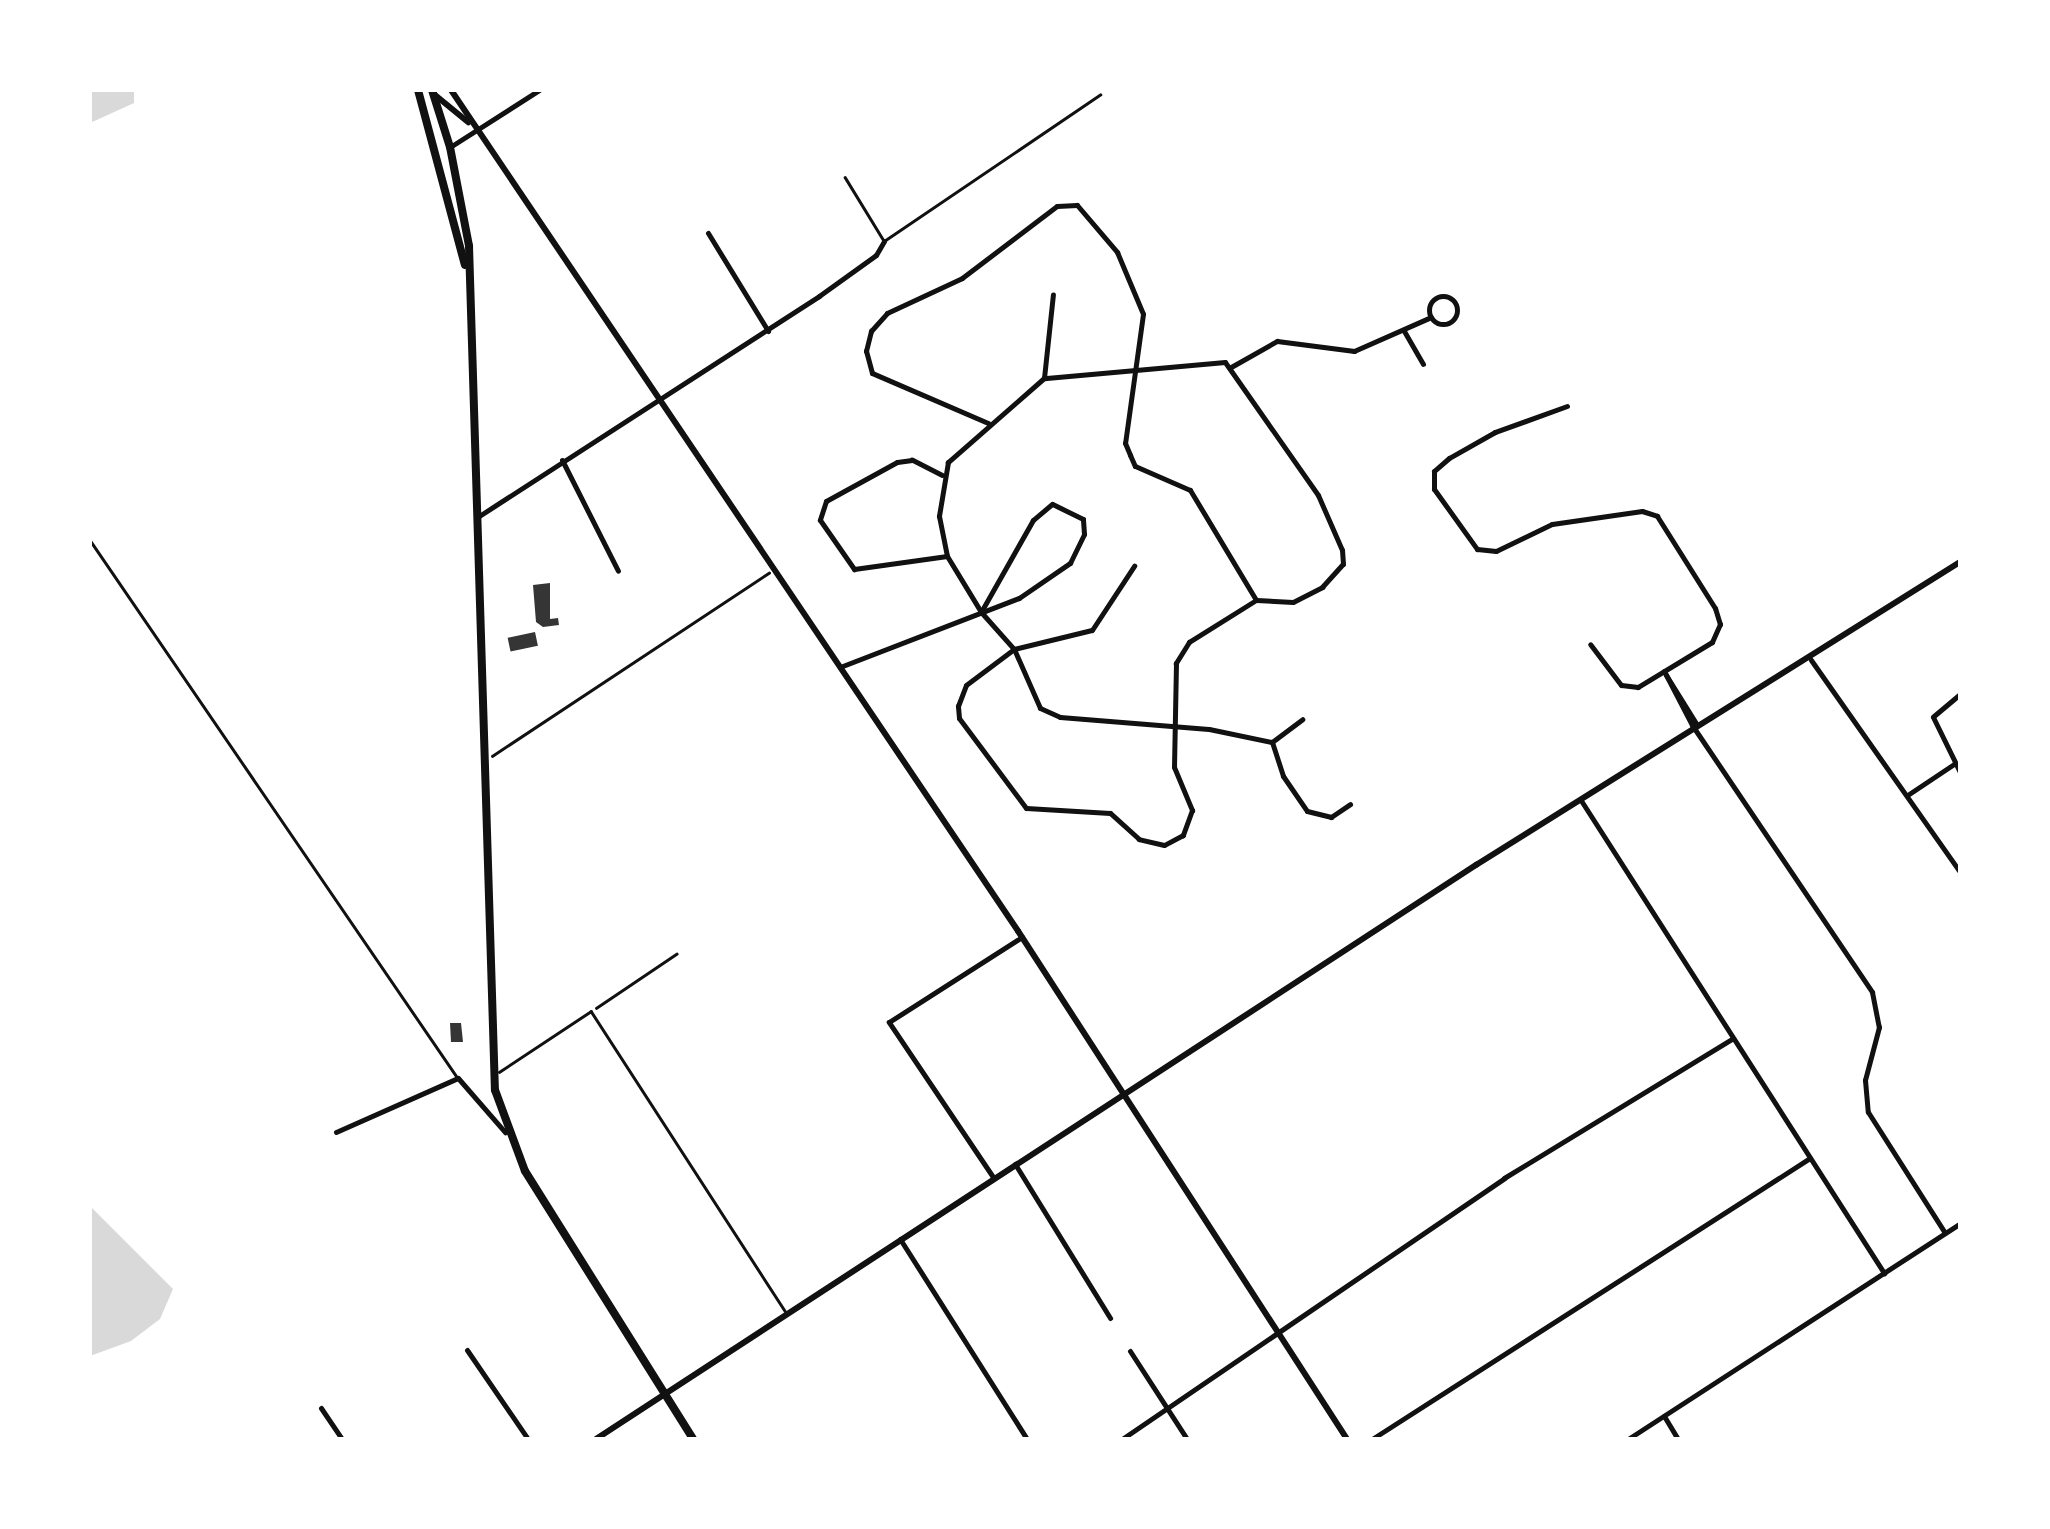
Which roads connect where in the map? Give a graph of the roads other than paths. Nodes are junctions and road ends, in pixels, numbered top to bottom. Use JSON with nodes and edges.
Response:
{"nodes":[{"id":1,"x":418,"y":90,"type":"edge"},
{"id":2,"x":451,"y":90,"type":"edge"},
{"id":3,"x":539,"y":90,"type":"edge"},
{"id":4,"x":432,"y":91,"type":"edge"},
{"id":5,"x":1100,"y":95,"type":"dead end"},
{"id":6,"x":476,"y":130,"type":"junction"},
{"id":7,"x":450,"y":147,"type":"junction"},
{"id":8,"x":442,"y":163,"type":"junction"},
{"id":9,"x":845,"y":177,"type":"dead end"},
{"id":10,"x":708,"y":232,"type":"dead end"},
{"id":11,"x":884,"y":240,"type":"junction"},
{"id":12,"x":468,"y":274,"type":"junction"},
{"id":13,"x":1053,"y":294,"type":"dead end"},
{"id":14,"x":1431,"y":317,"type":"junction"},
{"id":15,"x":768,"y":330,"type":"junction"},
{"id":16,"x":1404,"y":331,"type":"junction"},
{"id":17,"x":1423,"y":364,"type":"dead end"},
{"id":18,"x":1231,"y":368,"type":"junction"},
{"id":19,"x":1139,"y":371,"type":"junction"},
{"id":20,"x":1044,"y":378,"type":"junction"},
{"id":21,"x":658,"y":396,"type":"junction"},
{"id":22,"x":1567,"y":406,"type":"dead end"},
{"id":23,"x":988,"y":422,"type":"junction"},
{"id":24,"x":562,"y":460,"type":"junction"},
{"id":25,"x":943,"y":476,"type":"junction"},
{"id":26,"x":476,"y":518,"type":"junction"},
{"id":27,"x":90,"y":540,"type":"edge"},
{"id":28,"x":948,"y":556,"type":"junction"},
{"id":29,"x":1960,"y":562,"type":"edge"},
{"id":30,"x":1134,"y":566,"type":"dead end"},
{"id":31,"x":618,"y":572,"type":"dead end"},
{"id":32,"x":1256,"y":600,"type":"junction"},
{"id":33,"x":981,"y":612,"type":"junction"},
{"id":34,"x":1590,"y":644,"type":"dead end"},
{"id":35,"x":1014,"y":649,"type":"junction"},
{"id":36,"x":1811,"y":660,"type":"junction"},
{"id":37,"x":840,"y":667,"type":"junction"},
{"id":38,"x":1665,"y":673,"type":"junction"},
{"id":39,"x":1960,"y":694,"type":"edge"},
{"id":40,"x":1302,"y":719,"type":"dead end"},
{"id":41,"x":1698,"y":728,"type":"junction"},
{"id":42,"x":1175,"y":731,"type":"junction"},
{"id":43,"x":1272,"y":742,"type":"junction"},
{"id":44,"x":1954,"y":764,"type":"junction"},
{"id":45,"x":1960,"y":772,"type":"edge"},
{"id":46,"x":1909,"y":794,"type":"junction"},
{"id":47,"x":1582,"y":802,"type":"junction"},
{"id":48,"x":1350,"y":804,"type":"dead end"},
{"id":49,"x":1960,"y":872,"type":"edge"},
{"id":50,"x":1022,"y":937,"type":"junction"},
{"id":51,"x":1733,"y":1038,"type":"junction"},
{"id":52,"x":493,"y":1076,"type":"junction"},
{"id":53,"x":458,"y":1078,"type":"junction"},
{"id":54,"x":1124,"y":1095,"type":"junction"},
{"id":55,"x":336,"y":1132,"type":"dead end"},
{"id":56,"x":506,"y":1132,"type":"junction"},
{"id":57,"x":1810,"y":1158,"type":"junction"},
{"id":58,"x":1015,"y":1164,"type":"junction"},
{"id":59,"x":993,"y":1177,"type":"junction"},
{"id":60,"x":1960,"y":1223,"type":"edge"},
{"id":61,"x":1945,"y":1233,"type":"junction"},
{"id":62,"x":899,"y":1238,"type":"junction"},
{"id":63,"x":1884,"y":1273,"type":"junction"},
{"id":64,"x":786,"y":1312,"type":"junction"},
{"id":65,"x":1110,"y":1318,"type":"dead end"},
{"id":66,"x":1278,"y":1331,"type":"junction"},
{"id":67,"x":468,"y":1350,"type":"dead end"},
{"id":68,"x":1130,"y":1351,"type":"dead end"},
{"id":69,"x":665,"y":1394,"type":"junction"},
{"id":70,"x":321,"y":1408,"type":"dead end"},
{"id":71,"x":1168,"y":1410,"type":"junction"},
{"id":72,"x":1664,"y":1416,"type":"junction"},
{"id":73,"x":342,"y":1439,"type":"edge"},
{"id":74,"x":528,"y":1439,"type":"edge"},
{"id":75,"x":596,"y":1439,"type":"edge"},
{"id":76,"x":694,"y":1439,"type":"edge"},
{"id":77,"x":1027,"y":1439,"type":"edge"},
{"id":78,"x":1122,"y":1439,"type":"edge"},
{"id":79,"x":1187,"y":1439,"type":"edge"},
{"id":80,"x":1347,"y":1439,"type":"edge"},
{"id":81,"x":1372,"y":1439,"type":"edge"},
{"id":82,"x":1628,"y":1439,"type":"edge"},
{"id":83,"x":1678,"y":1439,"type":"edge"}],
"edges":[{"from":1,"to":8,"type":"main road"},
{"from":2,"to":6,"type":"street"},
{"from":3,"to":6,"type":"street"},
{"from":4,"to":6,"type":"street"},
{"from":4,"to":7,"type":"main road"},
{"from":5,"to":11,"type":"lane"},
{"from":6,"to":7,"type":"street"},
{"from":6,"to":21,"type":"street"},
{"from":7,"to":8,"type":"main road"},
{"from":7,"to":12,"type":"main road"},
{"from":8,"to":12,"type":"main road"},
{"from":9,"to":11,"type":"lane"},
{"from":10,"to":15,"type":"street"},
{"from":11,"to":15,"type":"street"},
{"from":12,"to":26,"type":"main road"},
{"from":13,"to":20,"type":"street"},
{"from":14,"to":14,"type":"street"},
{"from":14,"to":16,"type":"street"},
{"from":15,"to":21,"type":"street"},
{"from":16,"to":17,"type":"street"},
{"from":16,"to":18,"type":"street"},
{"from":18,"to":19,"type":"street"},
{"from":18,"to":32,"type":"street"},
{"from":19,"to":20,"type":"street"},
{"from":19,"to":23,"type":"street"},
{"from":19,"to":32,"type":"street"},
{"from":20,"to":23,"type":"street"},
{"from":21,"to":24,"type":"street"},
{"from":21,"to":37,"type":"street"},
{"from":22,"to":38,"type":"street"},
{"from":23,"to":25,"type":"street"},
{"from":24,"to":26,"type":"street"},
{"from":24,"to":31,"type":"street"},
{"from":25,"to":28,"type":"street"},
{"from":25,"to":28,"type":"street"},
{"from":26,"to":52,"type":"main road"},
{"from":27,"to":53,"type":"lane"},
{"from":28,"to":33,"type":"street"},
{"from":29,"to":36,"type":"street"},
{"from":30,"to":35,"type":"street"},
{"from":32,"to":42,"type":"street"},
{"from":33,"to":33,"type":"street"},
{"from":33,"to":35,"type":"street"},
{"from":33,"to":37,"type":"street"},
{"from":34,"to":38,"type":"street"},
{"from":35,"to":42,"type":"street"},
{"from":35,"to":42,"type":"street"},
{"from":36,"to":41,"type":"street"},
{"from":36,"to":46,"type":"street"},
{"from":37,"to":50,"type":"street"},
{"from":38,"to":41,"type":"street"},
{"from":39,"to":44,"type":"street"},
{"from":40,"to":43,"type":"street"},
{"from":41,"to":47,"type":"street"},
{"from":41,"to":61,"type":"street"},
{"from":42,"to":43,"type":"street"},
{"from":43,"to":48,"type":"street"},
{"from":44,"to":45,"type":"street"},
{"from":44,"to":46,"type":"street"},
{"from":46,"to":49,"type":"street"},
{"from":47,"to":51,"type":"street"},
{"from":47,"to":54,"type":"street"},
{"from":50,"to":54,"type":"street"},
{"from":50,"to":59,"type":"street"},
{"from":51,"to":57,"type":"street"},
{"from":51,"to":66,"type":"street"},
{"from":52,"to":56,"type":"main road"},
{"from":52,"to":64,"type":"lane"},
{"from":53,"to":55,"type":"street"},
{"from":53,"to":56,"type":"street"},
{"from":54,"to":58,"type":"street"},
{"from":54,"to":66,"type":"street"},
{"from":56,"to":69,"type":"main road"},
{"from":57,"to":63,"type":"street"},
{"from":57,"to":81,"type":"street"},
{"from":58,"to":59,"type":"street"},
{"from":58,"to":65,"type":"street"},
{"from":59,"to":62,"type":"street"},
{"from":60,"to":61,"type":"street"},
{"from":61,"to":63,"type":"street"},
{"from":62,"to":64,"type":"street"},
{"from":62,"to":77,"type":"street"},
{"from":63,"to":72,"type":"street"},
{"from":64,"to":69,"type":"street"},
{"from":66,"to":71,"type":"street"},
{"from":66,"to":80,"type":"street"},
{"from":67,"to":74,"type":"street"},
{"from":68,"to":71,"type":"street"},
{"from":69,"to":75,"type":"street"},
{"from":69,"to":76,"type":"main road"},
{"from":70,"to":73,"type":"street"},
{"from":71,"to":78,"type":"street"},
{"from":71,"to":79,"type":"street"},
{"from":72,"to":82,"type":"street"},
{"from":72,"to":83,"type":"street"}]}
